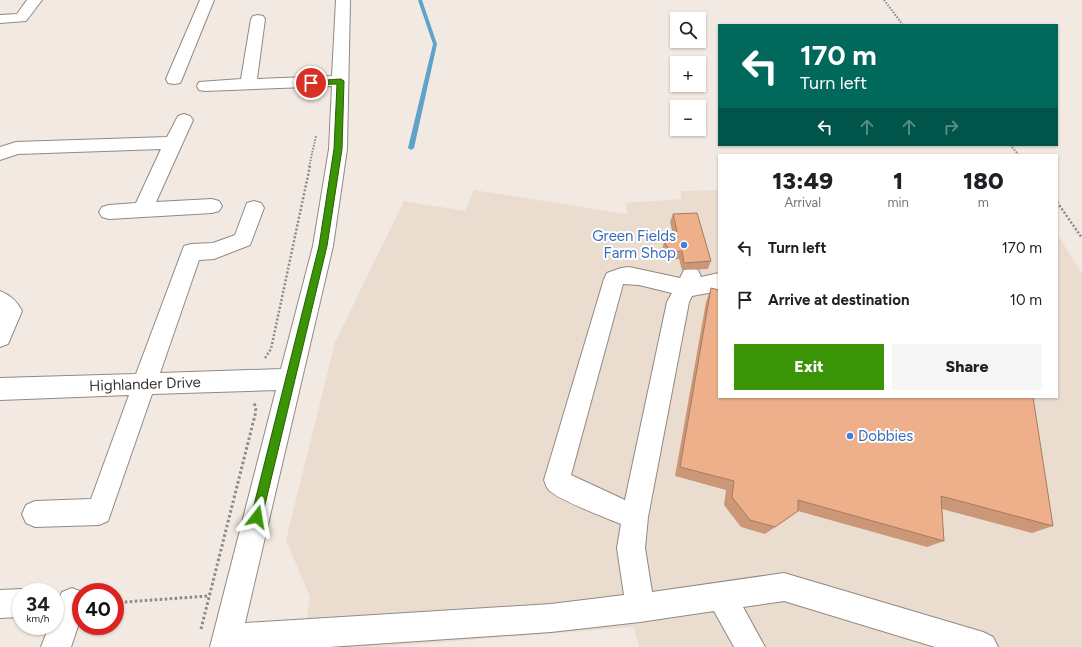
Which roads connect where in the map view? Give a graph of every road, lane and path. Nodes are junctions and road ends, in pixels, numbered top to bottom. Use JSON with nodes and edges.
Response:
{"nodes":[{"id":1,"x":35,"y":0,"type":"edge"},
{"id":2,"x":207,"y":0,"type":"edge"},
{"id":3,"x":343,"y":0,"type":"edge"},
{"id":4,"x":884,"y":0,"type":"edge"},
{"id":5,"x":0,"y":19,"type":"edge"},
{"id":6,"x":258,"y":19,"type":"dead end"},
{"id":7,"x":902,"y":24,"type":"edge"},
{"id":8,"x":174,"y":79,"type":"dead end"},
{"id":9,"x":341,"y":81,"type":"junction"},
{"id":10,"x":248,"y":85,"type":"junction"},
{"id":11,"x":205,"y":86,"type":"dead end"},
{"id":12,"x":184,"y":120,"type":"dead end"},
{"id":13,"x":317,"y":133,"type":"dead end"},
{"id":14,"x":173,"y":143,"type":"junction"},
{"id":15,"x":1011,"y":146,"type":"edge"},
{"id":16,"x":0,"y":154,"type":"edge"},
{"id":17,"x":1017,"y":154,"type":"edge"},
{"id":18,"x":1058,"y":203,"type":"edge"},
{"id":19,"x":212,"y":206,"type":"dead end"},
{"id":20,"x":254,"y":208,"type":"dead end"},
{"id":21,"x":143,"y":209,"type":"junction"},
{"id":22,"x":110,"y":212,"type":"dead end"},
{"id":23,"x":1082,"y":238,"type":"edge"},
{"id":24,"x":689,"y":279,"type":"junction"},
{"id":25,"x":718,"y":282,"type":"edge"},
{"id":26,"x":0,"y":300,"type":"edge"},
{"id":27,"x":0,"y":337,"type":"edge"},
{"id":28,"x":262,"y":361,"type":"dead end"},
{"id":29,"x":291,"y":378,"type":"junction"},
{"id":30,"x":145,"y":384,"type":"junction"},
{"id":31,"x":0,"y":389,"type":"edge"},
{"id":32,"x":253,"y":398,"type":"dead end"},
{"id":33,"x":35,"y":514,"type":"dead end"},
{"id":34,"x":635,"y":517,"type":"junction"},
{"id":35,"x":208,"y":596,"type":"junction"},
{"id":36,"x":721,"y":596,"type":"junction"},
{"id":37,"x":69,"y":602,"type":"edge"},
{"id":38,"x":124,"y":602,"type":"edge"},
{"id":39,"x":12,"y":603,"type":"edge"},
{"id":40,"x":0,"y":604,"type":"edge"},
{"id":41,"x":640,"y":608,"type":"junction"},
{"id":42,"x":200,"y":633,"type":"dead end"},
{"id":43,"x":226,"y":643,"type":"edge"},
{"id":44,"x":56,"y":647,"type":"edge"},
{"id":45,"x":750,"y":647,"type":"edge"},
{"id":46,"x":983,"y":647,"type":"edge"}],
"edges":[{"from":1,"to":5,"type":"street"},
{"from":2,"to":8,"type":"street"},
{"from":3,"to":9,"type":"street"},
{"from":4,"to":7,"type":"path"},
{"from":6,"to":10,"type":"street"},
{"from":9,"to":10,"type":"street"},
{"from":9,"to":29,"type":"street"},
{"from":10,"to":11,"type":"street"},
{"from":12,"to":14,"type":"street"},
{"from":13,"to":28,"type":"path"},
{"from":14,"to":16,"type":"street"},
{"from":14,"to":21,"type":"street"},
{"from":15,"to":17,"type":"path"},
{"from":18,"to":23,"type":"path"},
{"from":19,"to":21,"type":"street"},
{"from":20,"to":30,"type":"street"},
{"from":21,"to":22,"type":"street"},
{"from":24,"to":25,"type":"street"},
{"from":24,"to":34,"type":"street"},
{"from":24,"to":34,"type":"street"},
{"from":26,"to":27,"type":"street"},
{"from":29,"to":30,"type":"street","name":"Highlander Drive"},
{"from":29,"to":43,"type":"street"},
{"from":30,"to":31,"type":"street","name":"Highlander Drive"},
{"from":30,"to":33,"type":"street"},
{"from":32,"to":35,"type":"path"},
{"from":34,"to":41,"type":"street"},
{"from":35,"to":38,"type":"path"},
{"from":35,"to":42,"type":"path"},
{"from":36,"to":41,"type":"street"},
{"from":36,"to":45,"type":"street"},
{"from":36,"to":46,"type":"street"},
{"from":37,"to":44,"type":"street"},
{"from":39,"to":40,"type":"street"},
{"from":41,"to":43,"type":"street"}]}
